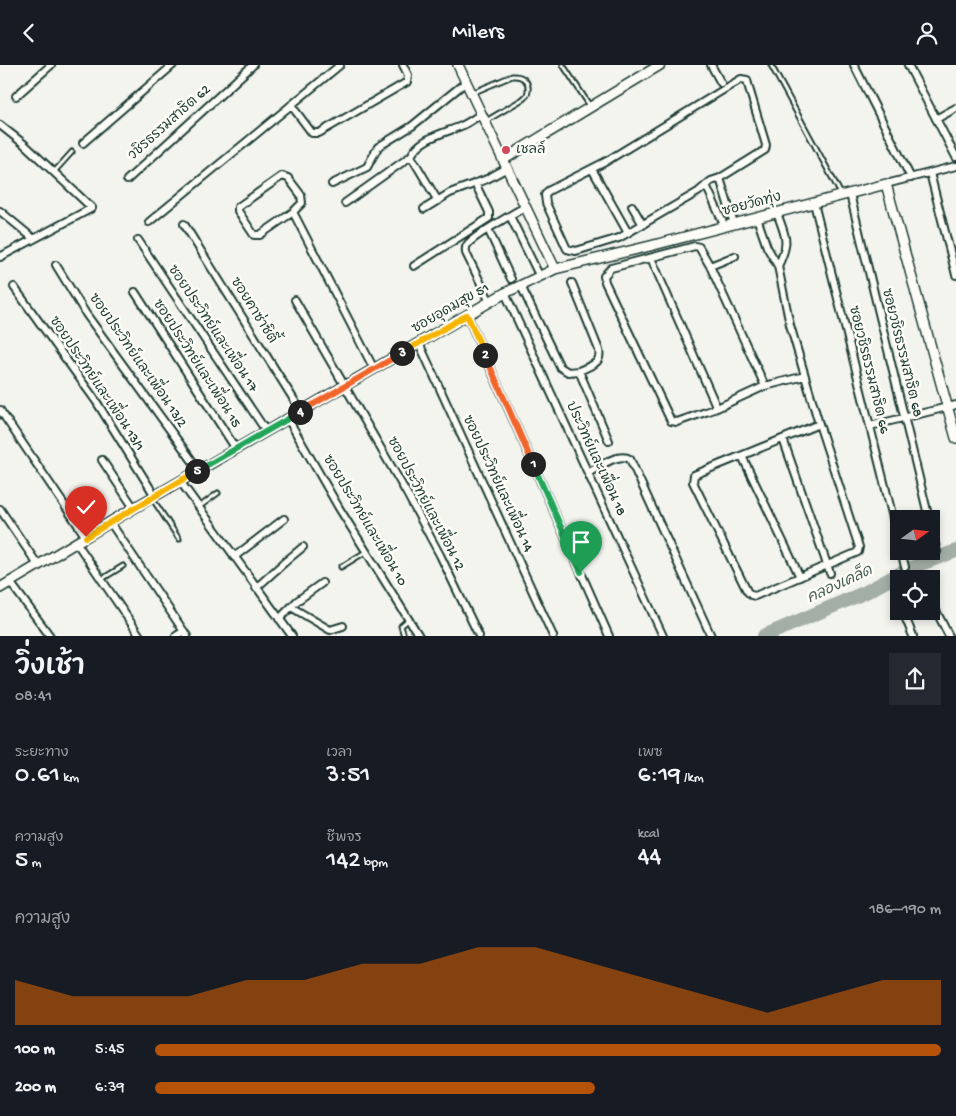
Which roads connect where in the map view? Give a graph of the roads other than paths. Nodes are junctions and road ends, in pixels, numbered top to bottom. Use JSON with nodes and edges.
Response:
{"nodes":[{"id":1,"x":51,"y":65,"type":"edge"},
{"id":2,"x":173,"y":65,"type":"edge"},
{"id":3,"x":253,"y":65,"type":"edge"},
{"id":4,"x":340,"y":65,"type":"edge"},
{"id":5,"x":403,"y":65,"type":"edge"},
{"id":6,"x":458,"y":65,"type":"edge"},
{"id":7,"x":563,"y":65,"type":"edge"},
{"id":8,"x":660,"y":65,"type":"edge"},
{"id":9,"x":711,"y":65,"type":"edge"},
{"id":10,"x":771,"y":65,"type":"edge"},
{"id":11,"x":854,"y":65,"type":"edge"},
{"id":12,"x":908,"y":65,"type":"edge"},
{"id":13,"x":466,"y":82,"type":"junction"},
{"id":14,"x":721,"y":83,"type":"dead end"},
{"id":15,"x":471,"y":93,"type":"junction"},
{"id":16,"x":16,"y":96,"type":"dead end"},
{"id":17,"x":291,"y":105,"type":"junction"},
{"id":18,"x":590,"y":107,"type":"junction"},
{"id":19,"x":956,"y":108,"type":"edge"},
{"id":20,"x":483,"y":118,"type":"junction"},
{"id":21,"x":936,"y":119,"type":"junction"},
{"id":22,"x":0,"y":125,"type":"edge"},
{"id":23,"x":82,"y":143,"type":"dead end"},
{"id":24,"x":72,"y":152,"type":"dead end"},
{"id":25,"x":410,"y":156,"type":"junction"},
{"id":26,"x":956,"y":157,"type":"edge"},
{"id":27,"x":505,"y":164,"type":"junction"},
{"id":28,"x":956,"y":166,"type":"edge"},
{"id":29,"x":592,"y":169,"type":"junction"},
{"id":30,"x":54,"y":173,"type":"junction"},
{"id":31,"x":930,"y":173,"type":"junction"},
{"id":32,"x":911,"y":178,"type":"junction"},
{"id":33,"x":127,"y":179,"type":"dead end"},
{"id":34,"x":720,"y":179,"type":"junction"},
{"id":35,"x":475,"y":183,"type":"junction"},
{"id":36,"x":332,"y":184,"type":"dead end"},
{"id":37,"x":886,"y":184,"type":"junction"},
{"id":38,"x":706,"y":185,"type":"junction"},
{"id":39,"x":846,"y":195,"type":"junction"},
{"id":40,"x":438,"y":201,"type":"junction"},
{"id":41,"x":345,"y":203,"type":"dead end"},
{"id":42,"x":814,"y":203,"type":"junction"},
{"id":43,"x":632,"y":206,"type":"dead end"},
{"id":44,"x":525,"y":207,"type":"junction"},
{"id":45,"x":424,"y":209,"type":"dead end"},
{"id":46,"x":0,"y":211,"type":"edge"},
{"id":47,"x":293,"y":212,"type":"junction"},
{"id":48,"x":777,"y":213,"type":"junction"},
{"id":49,"x":510,"y":216,"type":"junction"},
{"id":50,"x":757,"y":218,"type":"junction"},
{"id":51,"x":149,"y":222,"type":"dead end"},
{"id":52,"x":184,"y":224,"type":"dead end"},
{"id":53,"x":734,"y":224,"type":"junction"},
{"id":54,"x":643,"y":225,"type":"junction"},
{"id":55,"x":724,"y":227,"type":"junction"},
{"id":56,"x":488,"y":229,"type":"junction"},
{"id":57,"x":628,"y":233,"type":"junction"},
{"id":58,"x":34,"y":239,"type":"junction"},
{"id":59,"x":138,"y":240,"type":"dead end"},
{"id":60,"x":735,"y":256,"type":"dead end"},
{"id":61,"x":0,"y":257,"type":"edge"},
{"id":62,"x":651,"y":258,"type":"junction"},
{"id":63,"x":56,"y":265,"type":"dead end"},
{"id":64,"x":414,"y":266,"type":"dead end"},
{"id":65,"x":710,"y":266,"type":"junction"},
{"id":66,"x":778,"y":266,"type":"junction"},
{"id":67,"x":555,"y":269,"type":"junction"},
{"id":68,"x":956,"y":275,"type":"edge"},
{"id":69,"x":540,"y":277,"type":"junction"},
{"id":70,"x":511,"y":279,"type":"dead end"},
{"id":71,"x":572,"y":283,"type":"dead end"},
{"id":72,"x":521,"y":286,"type":"junction"},
{"id":73,"x":14,"y":287,"type":"dead end"},
{"id":74,"x":135,"y":292,"type":"dead end"},
{"id":75,"x":505,"y":293,"type":"junction"},
{"id":76,"x":295,"y":300,"type":"dead end"},
{"id":77,"x":490,"y":302,"type":"junction"},
{"id":78,"x":467,"y":315,"type":"junction"},
{"id":79,"x":419,"y":343,"type":"junction"},
{"id":80,"x":374,"y":369,"type":"junction"},
{"id":81,"x":579,"y":371,"type":"junction"},
{"id":82,"x":805,"y":376,"type":"junction"},
{"id":83,"x":345,"y":386,"type":"junction"},
{"id":84,"x":765,"y":386,"type":"junction"},
{"id":85,"x":951,"y":406,"type":"edge"},
{"id":86,"x":717,"y":408,"type":"junction"},
{"id":87,"x":0,"y":411,"type":"edge"},
{"id":88,"x":301,"y":411,"type":"junction"},
{"id":89,"x":904,"y":418,"type":"junction"},
{"id":90,"x":288,"y":419,"type":"junction"},
{"id":91,"x":819,"y":424,"type":"junction"},
{"id":92,"x":870,"y":426,"type":"junction"},
{"id":93,"x":266,"y":431,"type":"junction"},
{"id":94,"x":783,"y":439,"type":"junction"},
{"id":95,"x":956,"y":439,"type":"edge"},
{"id":96,"x":609,"y":441,"type":"dead end"},
{"id":97,"x":236,"y":449,"type":"junction"},
{"id":98,"x":742,"y":456,"type":"junction"},
{"id":99,"x":102,"y":460,"type":"dead end"},
{"id":100,"x":199,"y":470,"type":"junction"},
{"id":101,"x":588,"y":473,"type":"junction"},
{"id":102,"x":180,"y":481,"type":"junction"},
{"id":103,"x":218,"y":493,"type":"dead end"},
{"id":104,"x":153,"y":497,"type":"junction"},
{"id":105,"x":134,"y":508,"type":"junction"},
{"id":106,"x":198,"y":508,"type":"junction"},
{"id":107,"x":0,"y":509,"type":"edge"},
{"id":108,"x":891,"y":510,"type":"edge"},
{"id":109,"x":927,"y":510,"type":"edge"},
{"id":110,"x":284,"y":519,"type":"dead end"},
{"id":111,"x":110,"y":522,"type":"junction"},
{"id":112,"x":86,"y":537,"type":"junction"},
{"id":113,"x":179,"y":539,"type":"dead end"},
{"id":114,"x":76,"y":542,"type":"junction"},
{"id":115,"x":303,"y":547,"type":"dead end"},
{"id":116,"x":367,"y":551,"type":"junction"},
{"id":117,"x":234,"y":557,"type":"junction"},
{"id":118,"x":903,"y":560,"type":"edge"},
{"id":119,"x":38,"y":565,"type":"junction"},
{"id":120,"x":827,"y":565,"type":"junction"},
{"id":121,"x":123,"y":566,"type":"dead end"},
{"id":122,"x":341,"y":567,"type":"dead end"},
{"id":123,"x":905,"y":567,"type":"dead end"},
{"id":124,"x":830,"y":573,"type":"dead end"},
{"id":125,"x":800,"y":577,"type":"junction"},
{"id":126,"x":102,"y":579,"type":"junction"},
{"id":127,"x":10,"y":582,"type":"junction"},
{"id":128,"x":322,"y":583,"type":"dead end"},
{"id":129,"x":0,"y":588,"type":"edge"},
{"id":130,"x":256,"y":588,"type":"junction"},
{"id":131,"x":292,"y":607,"type":"junction"},
{"id":132,"x":940,"y":618,"type":"edge"},
{"id":133,"x":279,"y":619,"type":"junction"},
{"id":134,"x":409,"y":619,"type":"junction"},
{"id":135,"x":906,"y":620,"type":"edge"},
{"id":136,"x":343,"y":626,"type":"dead end"},
{"id":137,"x":185,"y":633,"type":"edge"},
{"id":138,"x":50,"y":636,"type":"edge"},
{"id":139,"x":140,"y":636,"type":"edge"},
{"id":140,"x":176,"y":636,"type":"edge"},
{"id":141,"x":292,"y":636,"type":"edge"},
{"id":142,"x":404,"y":636,"type":"edge"},
{"id":143,"x":420,"y":636,"type":"edge"},
{"id":144,"x":479,"y":636,"type":"edge"},
{"id":145,"x":553,"y":636,"type":"edge"},
{"id":146,"x":609,"y":636,"type":"edge"},
{"id":147,"x":663,"y":636,"type":"edge"},
{"id":148,"x":711,"y":636,"type":"edge"},
{"id":149,"x":913,"y":636,"type":"edge"},
{"id":150,"x":949,"y":636,"type":"edge"}],
"edges":[{"from":1,"to":16,"type":"street"},
{"from":2,"to":23,"type":"street"},
{"from":3,"to":33,"type":"street","name":"วชิรธรรมสาธิต 62"},
{"from":4,"to":17,"type":"street"},
{"from":5,"to":17,"type":"street"},
{"from":6,"to":13,"type":"street"},
{"from":7,"to":18,"type":"lane"},
{"from":8,"to":18,"type":"street"},
{"from":9,"to":14,"type":"street"},
{"from":10,"to":39,"type":"lane"},
{"from":11,"to":32,"type":"street"},
{"from":12,"to":21,"type":"street"},
{"from":13,"to":15,"type":"street"},
{"from":13,"to":36,"type":"street"},
{"from":15,"to":20,"type":"street"},
{"from":15,"to":20,"type":"lane"},
{"from":17,"to":51,"type":"street"},
{"from":18,"to":27,"type":"street"},
{"from":19,"to":21,"type":"street"},
{"from":20,"to":25,"type":"street"},
{"from":20,"to":27,"type":"street"},
{"from":21,"to":26,"type":"street"},
{"from":22,"to":30,"type":"street"},
{"from":24,"to":30,"type":"lane"},
{"from":25,"to":40,"type":"street"},
{"from":25,"to":41,"type":"street"},
{"from":27,"to":35,"type":"street"},
{"from":27,"to":44,"type":"street"},
{"from":28,"to":31,"type":"street","name":"ซอยวัดทุ่ง"},
{"from":29,"to":34,"type":"street"},
{"from":29,"to":57,"type":"street"},
{"from":29,"to":57,"type":"street"},
{"from":30,"to":58,"type":"street"},
{"from":31,"to":32,"type":"street","name":"ซอยวัดทุ่ง"},
{"from":31,"to":68,"type":"street"},
{"from":32,"to":37,"type":"street","name":"ซอยวัดทุ่ง"},
{"from":34,"to":38,"type":"street"},
{"from":34,"to":53,"type":"street"},
{"from":35,"to":40,"type":"street"},
{"from":35,"to":64,"type":"street"},
{"from":37,"to":39,"type":"street","name":"ซอยวัดทุ่ง"},
{"from":37,"to":85,"type":"street"},
{"from":38,"to":54,"type":"street"},
{"from":38,"to":55,"type":"street"},
{"from":39,"to":42,"type":"street","name":"ซอยวัดทุ่ง"},
{"from":39,"to":89,"type":"street","name":"ซอยวชิรธรรมสาธิต 68"},
{"from":40,"to":45,"type":"street"},
{"from":42,"to":48,"type":"street","name":"ซอยวัดทุ่ง"},
{"from":42,"to":92,"type":"street","name":"ซอยวชิรธรรมสาธิต 66"},
{"from":43,"to":54,"type":"street"},
{"from":44,"to":49,"type":"street"},
{"from":44,"to":67,"type":"street"},
{"from":46,"to":58,"type":"street"},
{"from":47,"to":47,"type":"street"},
{"from":47,"to":80,"type":"street"},
{"from":48,"to":50,"type":"street","name":"ซอยวัดทุ่ง"},
{"from":48,"to":66,"type":"street"},
{"from":49,"to":56,"type":"street"},
{"from":49,"to":69,"type":"street"},
{"from":50,"to":53,"type":"street","name":"ซอยวัดทุ่ง"},
{"from":50,"to":66,"type":"street"},
{"from":52,"to":88,"type":"street","name":"ซอยคาซ่าซิตี้"},
{"from":53,"to":55,"type":"street","name":"ซอยวัดทุ่ง"},
{"from":54,"to":57,"type":"street"},
{"from":55,"to":67,"type":"street","name":"ซอยวัดทุ่ง"},
{"from":56,"to":70,"type":"street"},
{"from":56,"to":77,"type":"street"},
{"from":58,"to":61,"type":"street"},
{"from":59,"to":93,"type":"street","name":"ซอยประวิทย์และเพื่อน 17"},
{"from":60,"to":65,"type":"street"},
{"from":62,"to":65,"type":"street"},
{"from":62,"to":86,"type":"street"},
{"from":62,"to":86,"type":"street"},
{"from":63,"to":100,"type":"street","name":"ซอยประวิทย์และเพื่อน 13/2"},
{"from":65,"to":84,"type":"street"},
{"from":66,"to":82,"type":"street"},
{"from":67,"to":69,"type":"street","name":"ซอยอุดมสุข 51"},
{"from":69,"to":72,"type":"street","name":"ซอยอุดมสุข 51"},
{"from":71,"to":81,"type":"street"},
{"from":72,"to":75,"type":"street","name":"ซอยอุดมสุข 51"},
{"from":72,"to":81,"type":"street"},
{"from":73,"to":104,"type":"street","name":"ซอยประวิทย์และเพื่อน 13/1"},
{"from":74,"to":97,"type":"street","name":"ซอยประวิทย์และเพื่อน 15"},
{"from":75,"to":77,"type":"street","name":"ซอยอุดมสุข 51"},
{"from":75,"to":101,"type":"street","name":"ประวิทย์และเพื่อน 18"},
{"from":76,"to":83,"type":"street","name":"ซอยประวิทย์และเพื่อน 12"},
{"from":77,"to":78,"type":"street","name":"ซอยอุดมสุข 51"},
{"from":78,"to":79,"type":"street","name":"ซอยอุดมสุข 51"},
{"from":78,"to":146,"type":"street"},
{"from":79,"to":80,"type":"street","name":"ซอยอุดมสุข 51"},
{"from":79,"to":145,"type":"street","name":"ซอยประวิทย์และเพื่อน 14"},
{"from":80,"to":83,"type":"street","name":"ซอยอุดมสุข 51"},
{"from":81,"to":96,"type":"street"},
{"from":82,"to":84,"type":"street"},
{"from":82,"to":91,"type":"street"},
{"from":83,"to":88,"type":"street","name":"ซอยอุดมสุข 51"},
{"from":83,"to":144,"type":"street","name":"ซอยประวิทย์และเพื่อน 12"},
{"from":84,"to":86,"type":"street"},
{"from":85,"to":89,"type":"street"},
{"from":85,"to":95,"type":"street"},
{"from":87,"to":112,"type":"street"},
{"from":88,"to":90,"type":"street","name":"ซอยอุดมสุข 51"},
{"from":89,"to":92,"type":"street"},
{"from":89,"to":109,"type":"street","name":"ซอยวชิรธรรมสาธิต 68"},
{"from":90,"to":93,"type":"street","name":"ซอยอุดมสุข 51"},
{"from":90,"to":116,"type":"street","name":"ซอยประวิทย์และเพื่อน 10"},
{"from":91,"to":94,"type":"street"},
{"from":91,"to":120,"type":"street"},
{"from":92,"to":108,"type":"street","name":"ซอยวชิรธรรมสาธิต 66"},
{"from":93,"to":97,"type":"street","name":"ซอยอุดมสุข 51"},
{"from":94,"to":98,"type":"street"},
{"from":94,"to":120,"type":"street"},
{"from":97,"to":100,"type":"street","name":"ซอยอุดมสุข 51"},
{"from":98,"to":125,"type":"street"},
{"from":98,"to":125,"type":"street"},
{"from":99,"to":105,"type":"street"},
{"from":100,"to":102,"type":"street","name":"ซอยอุดมสุข 51"},
{"from":101,"to":147,"type":"street","name":"ประวิทย์และเพื่อน 18"},
{"from":101,"to":148,"type":"street"},
{"from":102,"to":104,"type":"street","name":"ซอยอุดมสุข 51"},
{"from":102,"to":106,"type":"street"},
{"from":103,"to":106,"type":"lane"},
{"from":104,"to":105,"type":"street","name":"ซอยอุดมสุข 51"},
{"from":104,"to":113,"type":"lane"},
{"from":105,"to":111,"type":"street","name":"ซอยอุดมสุข 51"},
{"from":106,"to":117,"type":"street"},
{"from":107,"to":119,"type":"street"},
{"from":110,"to":117,"type":"street"},
{"from":111,"to":112,"type":"street","name":"ซอยอุดมสุข 51"},
{"from":111,"to":137,"type":"street"},
{"from":112,"to":114,"type":"street","name":"ซอยอุดมสุข 51"},
{"from":114,"to":119,"type":"street","name":"ซอยอุดมสุข 51"},
{"from":114,"to":126,"type":"street"},
{"from":115,"to":130,"type":"street"},
{"from":116,"to":122,"type":"lane"},
{"from":116,"to":134,"type":"street","name":"ซอยประวิทย์และเพื่อน 10"},
{"from":117,"to":130,"type":"street"},
{"from":118,"to":123,"type":"street"},
{"from":119,"to":127,"type":"street","name":"ซอยอุดมสุข 51"},
{"from":120,"to":124,"type":"street"},
{"from":120,"to":125,"type":"street"},
{"from":121,"to":126,"type":"lane"},
{"from":126,"to":139,"type":"street"},
{"from":127,"to":129,"type":"street","name":"ซอยอุดมสุข 51"},
{"from":127,"to":138,"type":"street"},
{"from":128,"to":131,"type":"street"},
{"from":130,"to":133,"type":"street"},
{"from":131,"to":133,"type":"street"},
{"from":131,"to":136,"type":"street"},
{"from":132,"to":150,"type":"street"},
{"from":133,"to":141,"type":"street"},
{"from":134,"to":142,"type":"lane"},
{"from":134,"to":143,"type":"street","name":"ซอยประวิทย์และเพื่อน 10"},
{"from":135,"to":149,"type":"street"},
{"from":137,"to":140,"type":"street"}]}
